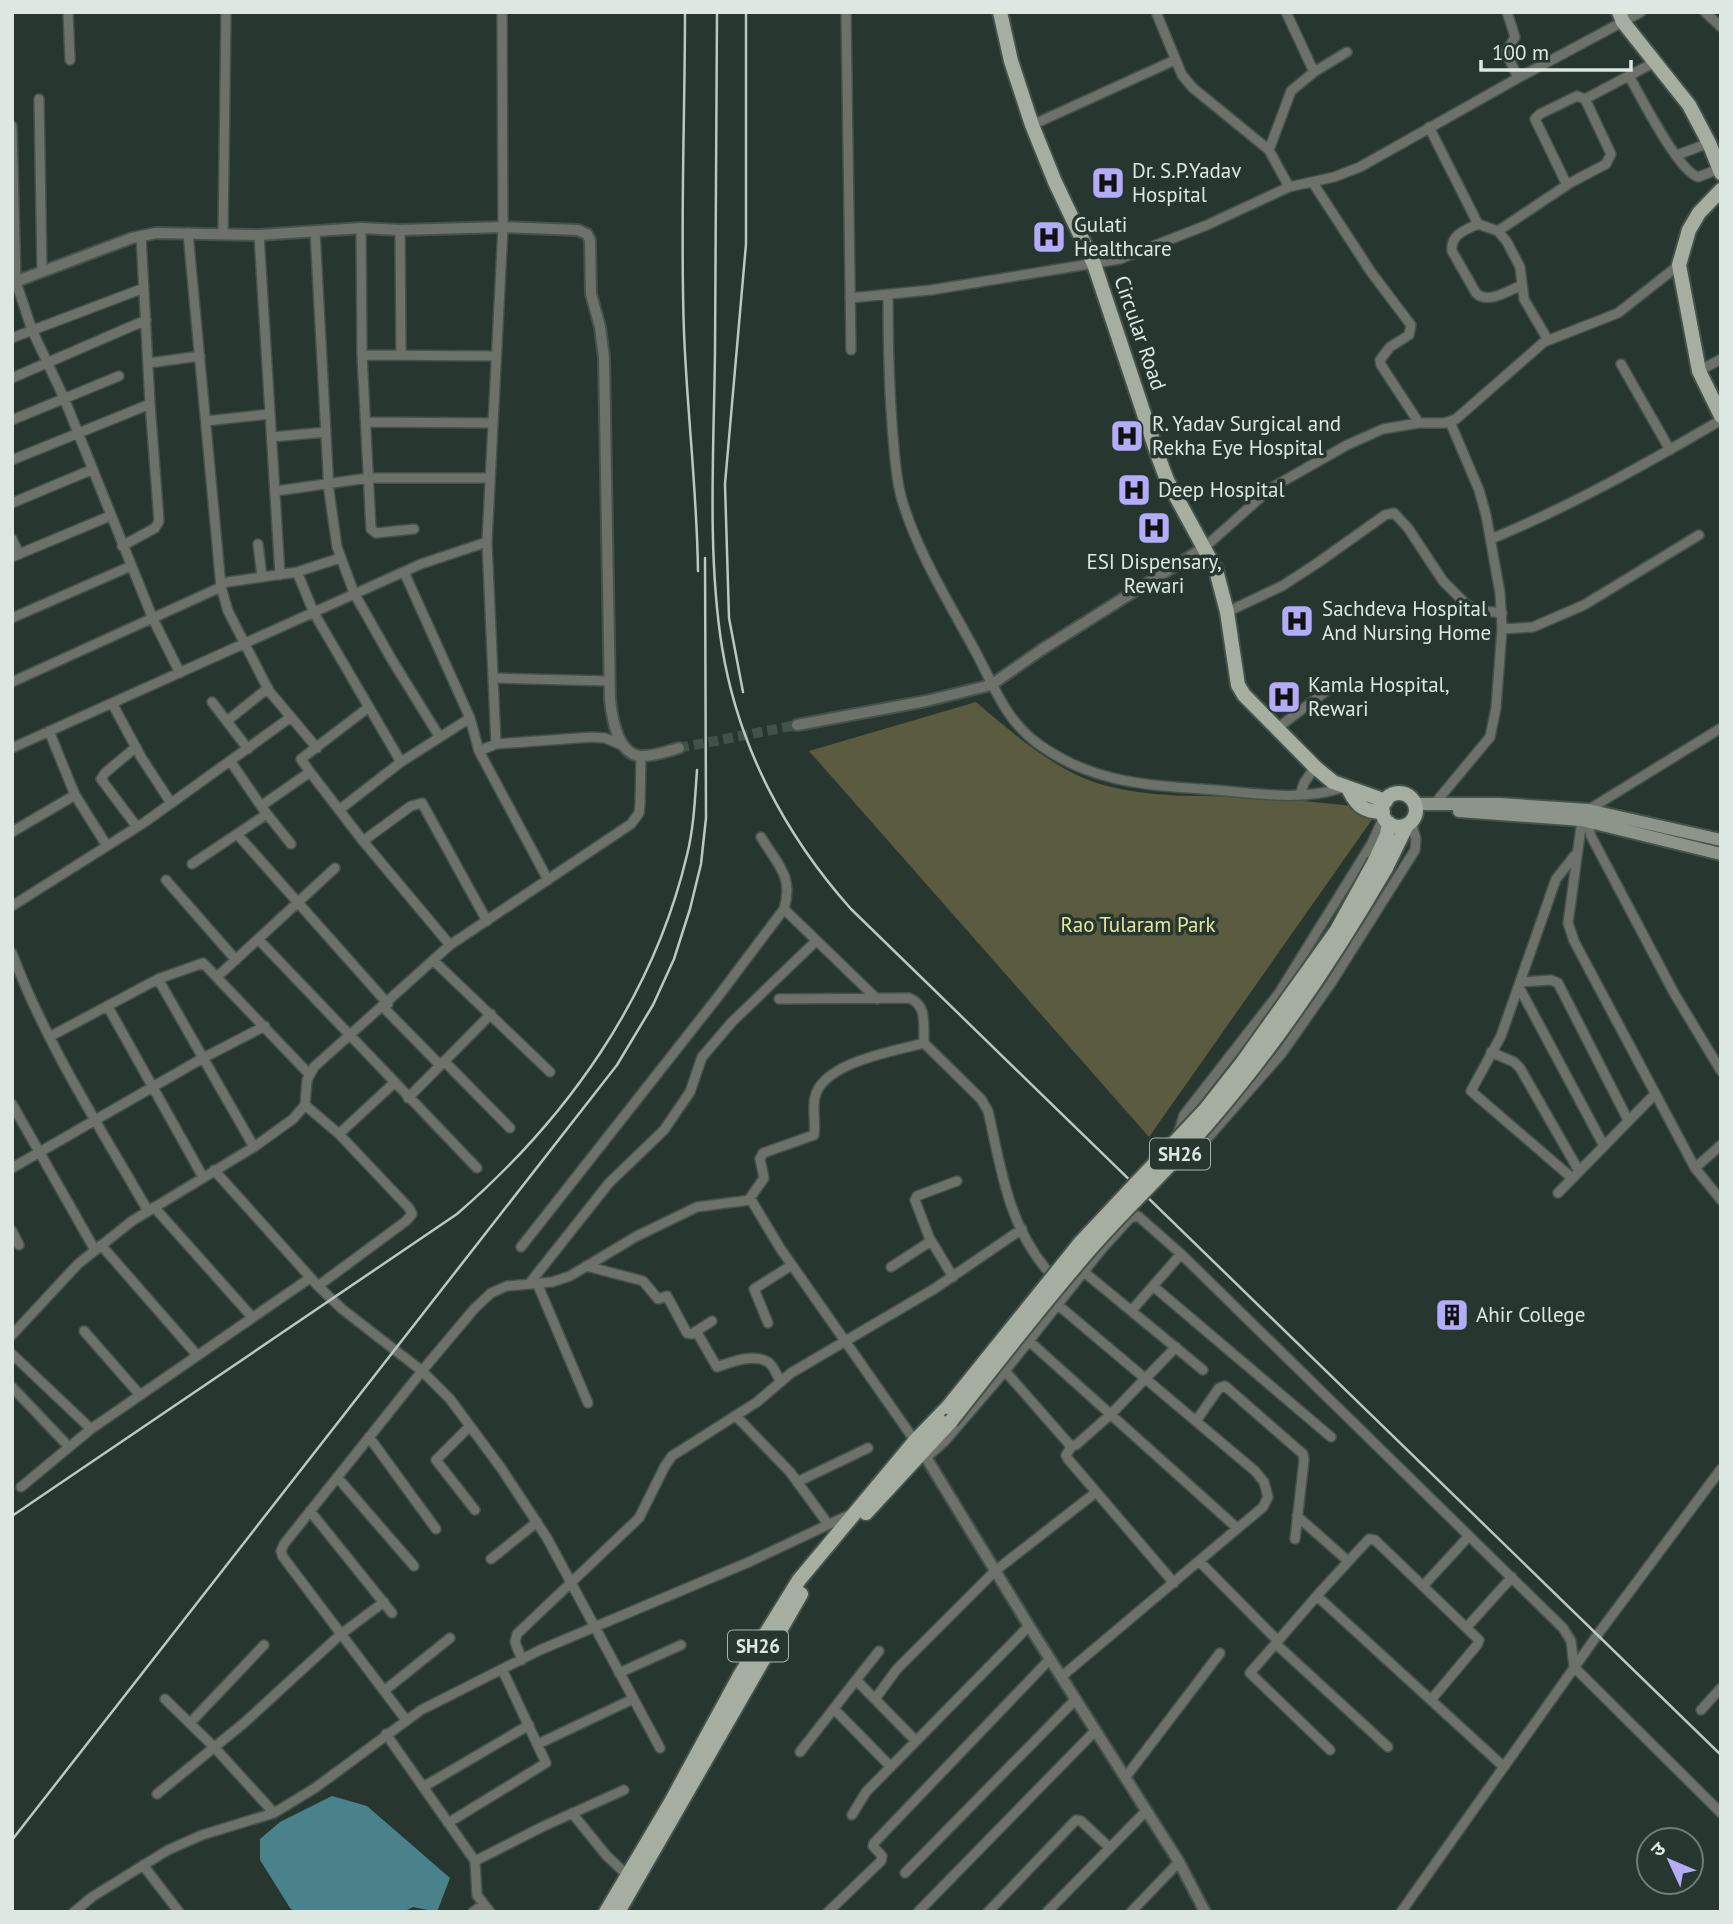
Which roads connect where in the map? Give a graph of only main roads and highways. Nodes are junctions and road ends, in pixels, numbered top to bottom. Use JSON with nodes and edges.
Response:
{"nodes":[{"id":1,"x":1000,"y":12,"type":"edge"},
{"id":2,"x":1621,"y":17,"type":"edge"},
{"id":3,"x":1720,"y":171,"type":"edge"},
{"id":4,"x":1721,"y":190,"type":"edge"},
{"id":5,"x":1721,"y":418,"type":"edge"},
{"id":6,"x":1385,"y":813,"type":"junction"},
{"id":7,"x":1412,"y":815,"type":"junction"},
{"id":8,"x":1589,"y":816,"type":"junction"},
{"id":9,"x":1721,"y":840,"type":"edge"},
{"id":10,"x":1721,"y":854,"type":"edge"},
{"id":11,"x":1381,"y":865,"type":"junction"},
{"id":12,"x":921,"y":1450,"type":"junction"},
{"id":13,"x":606,"y":1912,"type":"edge"},
{"id":14,"x":618,"y":1912,"type":"edge"}],
"edges":[{"from":1,"to":6,"type":"main road","name":"Circular Road"},
{"from":2,"to":3,"type":"main road"},
{"from":4,"to":5,"type":"main road"},
{"from":6,"to":7,"type":"main road"},
{"from":6,"to":7,"type":"main road"},
{"from":6,"to":11,"type":"main road","number":"SH26"},
{"from":7,"to":8,"type":"main road"},
{"from":7,"to":8,"type":"main road"},
{"from":7,"to":11,"type":"main road","number":"SH26"},
{"from":8,"to":9,"type":"main road"},
{"from":8,"to":10,"type":"main road"},
{"from":11,"to":12,"type":"main road","number":"SH26","bridge":true},
{"from":12,"to":13,"type":"main road","number":"SH26"},
{"from":12,"to":14,"type":"main road","number":"SH26"}]}
